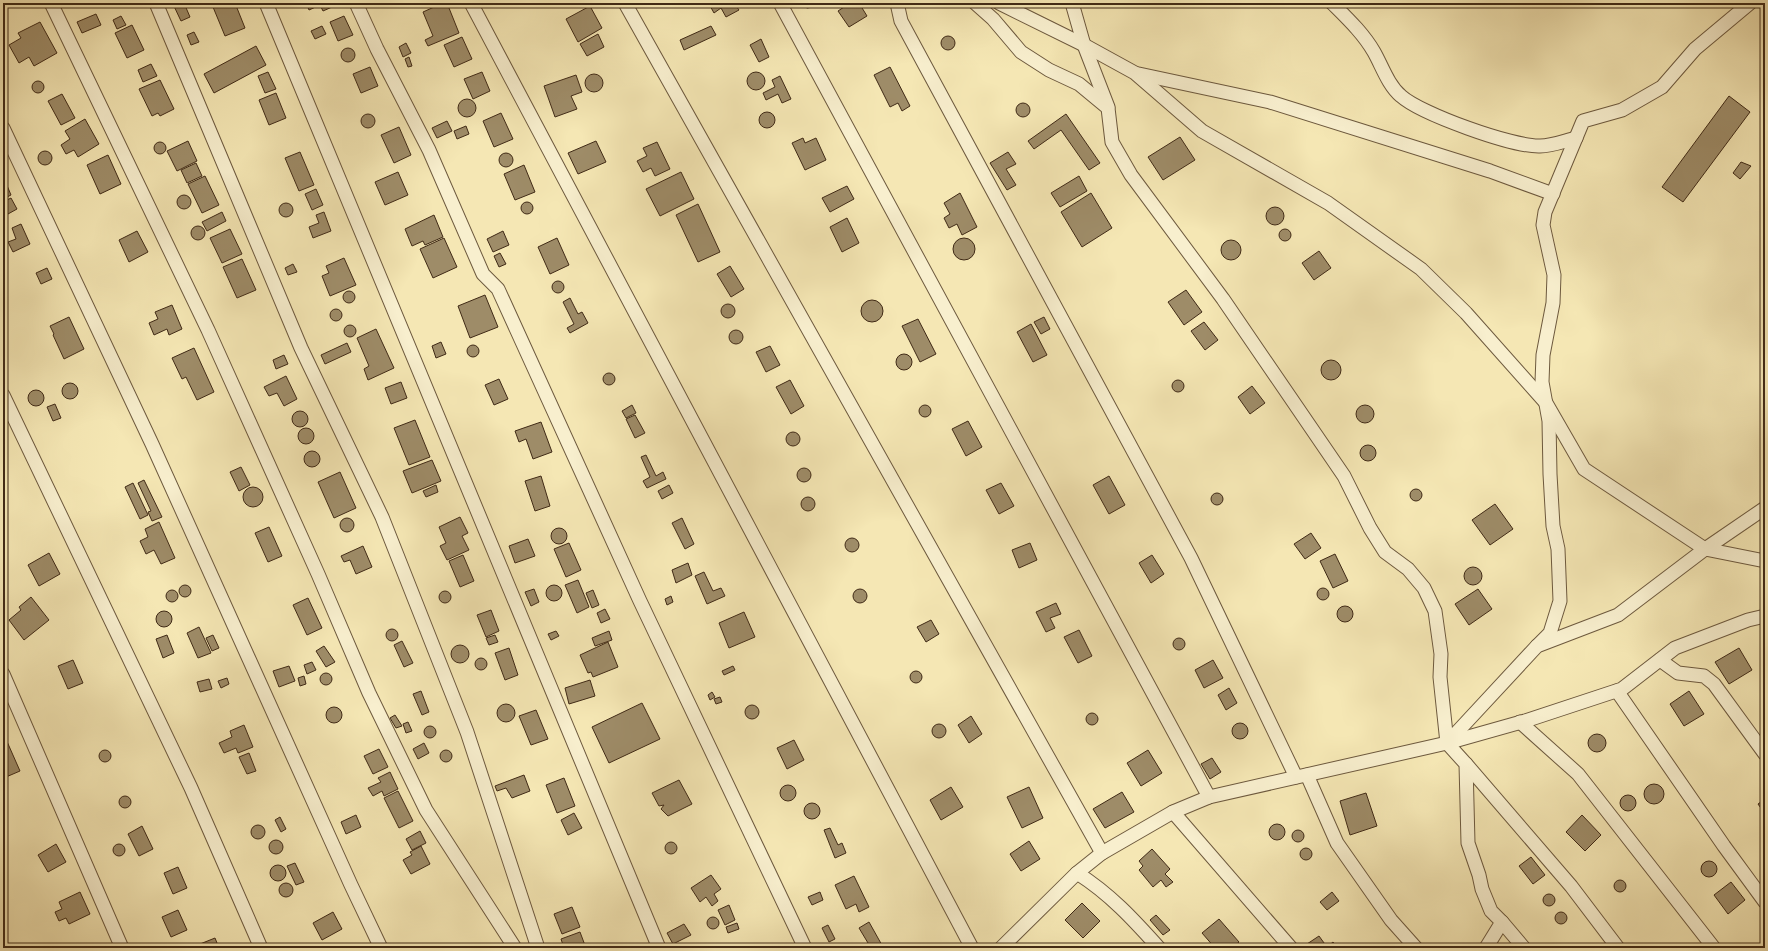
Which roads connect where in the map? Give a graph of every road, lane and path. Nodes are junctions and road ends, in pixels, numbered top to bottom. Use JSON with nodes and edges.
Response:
{"nodes":[{"id":1,"x":52,"y":3,"type":"edge"},
{"id":2,"x":156,"y":3,"type":"edge"},
{"id":3,"x":266,"y":3,"type":"edge"},
{"id":4,"x":356,"y":3,"type":"edge"},
{"id":5,"x":471,"y":3,"type":"edge"},
{"id":6,"x":625,"y":3,"type":"edge"},
{"id":7,"x":780,"y":3,"type":"edge"},
{"id":8,"x":897,"y":3,"type":"edge"},
{"id":9,"x":975,"y":3,"type":"edge"},
{"id":10,"x":999,"y":3,"type":"edge"},
{"id":11,"x":1072,"y":3,"type":"edge"},
{"id":12,"x":1332,"y":3,"type":"edge"},
{"id":13,"x":1750,"y":3,"type":"edge"},
{"id":14,"x":1084,"y":45,"type":"junction"},
{"id":15,"x":1135,"y":73,"type":"junction"},
{"id":16,"x":1108,"y":108,"type":"junction"},
{"id":17,"x":3,"y":128,"type":"edge"},
{"id":18,"x":1576,"y":138,"type":"junction"},
{"id":19,"x":1553,"y":194,"type":"junction"},
{"id":20,"x":3,"y":395,"type":"edge"},
{"id":21,"x":1546,"y":403,"type":"junction"},
{"id":22,"x":1765,"y":508,"type":"edge"},
{"id":23,"x":1705,"y":549,"type":"junction"},
{"id":24,"x":1765,"y":561,"type":"edge"},
{"id":25,"x":1765,"y":616,"type":"edge"},
{"id":26,"x":1537,"y":646,"type":"junction"},
{"id":27,"x":1660,"y":660,"type":"junction"},
{"id":28,"x":3,"y":674,"type":"edge"},
{"id":29,"x":1617,"y":691,"type":"junction"},
{"id":30,"x":1520,"y":722,"type":"junction"},
{"id":31,"x":1447,"y":743,"type":"junction"},
{"id":32,"x":1765,"y":754,"type":"edge"},
{"id":33,"x":1466,"y":764,"type":"junction"},
{"id":34,"x":1302,"y":776,"type":"junction"},
{"id":35,"x":1209,"y":797,"type":"junction"},
{"id":36,"x":1173,"y":812,"type":"junction"},
{"id":37,"x":1102,"y":853,"type":"junction"},
{"id":38,"x":1077,"y":873,"type":"junction"},
{"id":39,"x":1765,"y":902,"type":"edge"},
{"id":40,"x":1502,"y":922,"type":"junction"},
{"id":41,"x":1004,"y":947,"type":"edge"},
{"id":42,"x":122,"y":948,"type":"edge"},
{"id":43,"x":261,"y":948,"type":"edge"},
{"id":44,"x":382,"y":948,"type":"edge"},
{"id":45,"x":515,"y":948,"type":"edge"},
{"id":46,"x":538,"y":948,"type":"edge"},
{"id":47,"x":659,"y":948,"type":"edge"},
{"id":48,"x":805,"y":948,"type":"edge"},
{"id":49,"x":972,"y":948,"type":"edge"},
{"id":50,"x":1159,"y":948,"type":"edge"},
{"id":51,"x":1291,"y":948,"type":"edge"},
{"id":52,"x":1416,"y":948,"type":"edge"},
{"id":53,"x":1486,"y":948,"type":"edge"},
{"id":54,"x":1524,"y":948,"type":"edge"},
{"id":55,"x":1618,"y":948,"type":"edge"},
{"id":56,"x":1714,"y":948,"type":"edge"}],
"edges":[{"from":1,"to":45,"type":"street"},
{"from":2,"to":46,"type":"street"},
{"from":3,"to":47,"type":"street"},
{"from":4,"to":48,"type":"street"},
{"from":5,"to":49,"type":"street"},
{"from":6,"to":37,"type":"street"},
{"from":7,"to":35,"type":"street"},
{"from":8,"to":34,"type":"street"},
{"from":9,"to":16,"type":"street"},
{"from":10,"to":14,"type":"street"},
{"from":11,"to":14,"type":"street"},
{"from":12,"to":18,"type":"street"},
{"from":13,"to":18,"type":"street"},
{"from":14,"to":15,"type":"street"},
{"from":14,"to":16,"type":"street"},
{"from":15,"to":19,"type":"street"},
{"from":15,"to":21,"type":"street"},
{"from":16,"to":31,"type":"street"},
{"from":17,"to":44,"type":"street"},
{"from":18,"to":19,"type":"street"},
{"from":19,"to":21,"type":"street"},
{"from":20,"to":43,"type":"street"},
{"from":21,"to":23,"type":"street"},
{"from":21,"to":26,"type":"street"},
{"from":22,"to":23,"type":"street"},
{"from":23,"to":24,"type":"street"},
{"from":23,"to":26,"type":"street"},
{"from":25,"to":27,"type":"street"},
{"from":26,"to":31,"type":"street"},
{"from":27,"to":29,"type":"street"},
{"from":27,"to":32,"type":"street"},
{"from":28,"to":42,"type":"street"},
{"from":29,"to":30,"type":"street"},
{"from":29,"to":39,"type":"street"},
{"from":30,"to":31,"type":"street"},
{"from":30,"to":56,"type":"street"},
{"from":31,"to":33,"type":"street"},
{"from":31,"to":34,"type":"street"},
{"from":33,"to":40,"type":"street"},
{"from":33,"to":55,"type":"street"},
{"from":34,"to":35,"type":"street"},
{"from":34,"to":52,"type":"street"},
{"from":35,"to":36,"type":"street"},
{"from":36,"to":37,"type":"street"},
{"from":36,"to":51,"type":"street"},
{"from":37,"to":38,"type":"street"},
{"from":38,"to":41,"type":"street"},
{"from":38,"to":50,"type":"street"},
{"from":40,"to":53,"type":"street"},
{"from":40,"to":54,"type":"street"}]}
